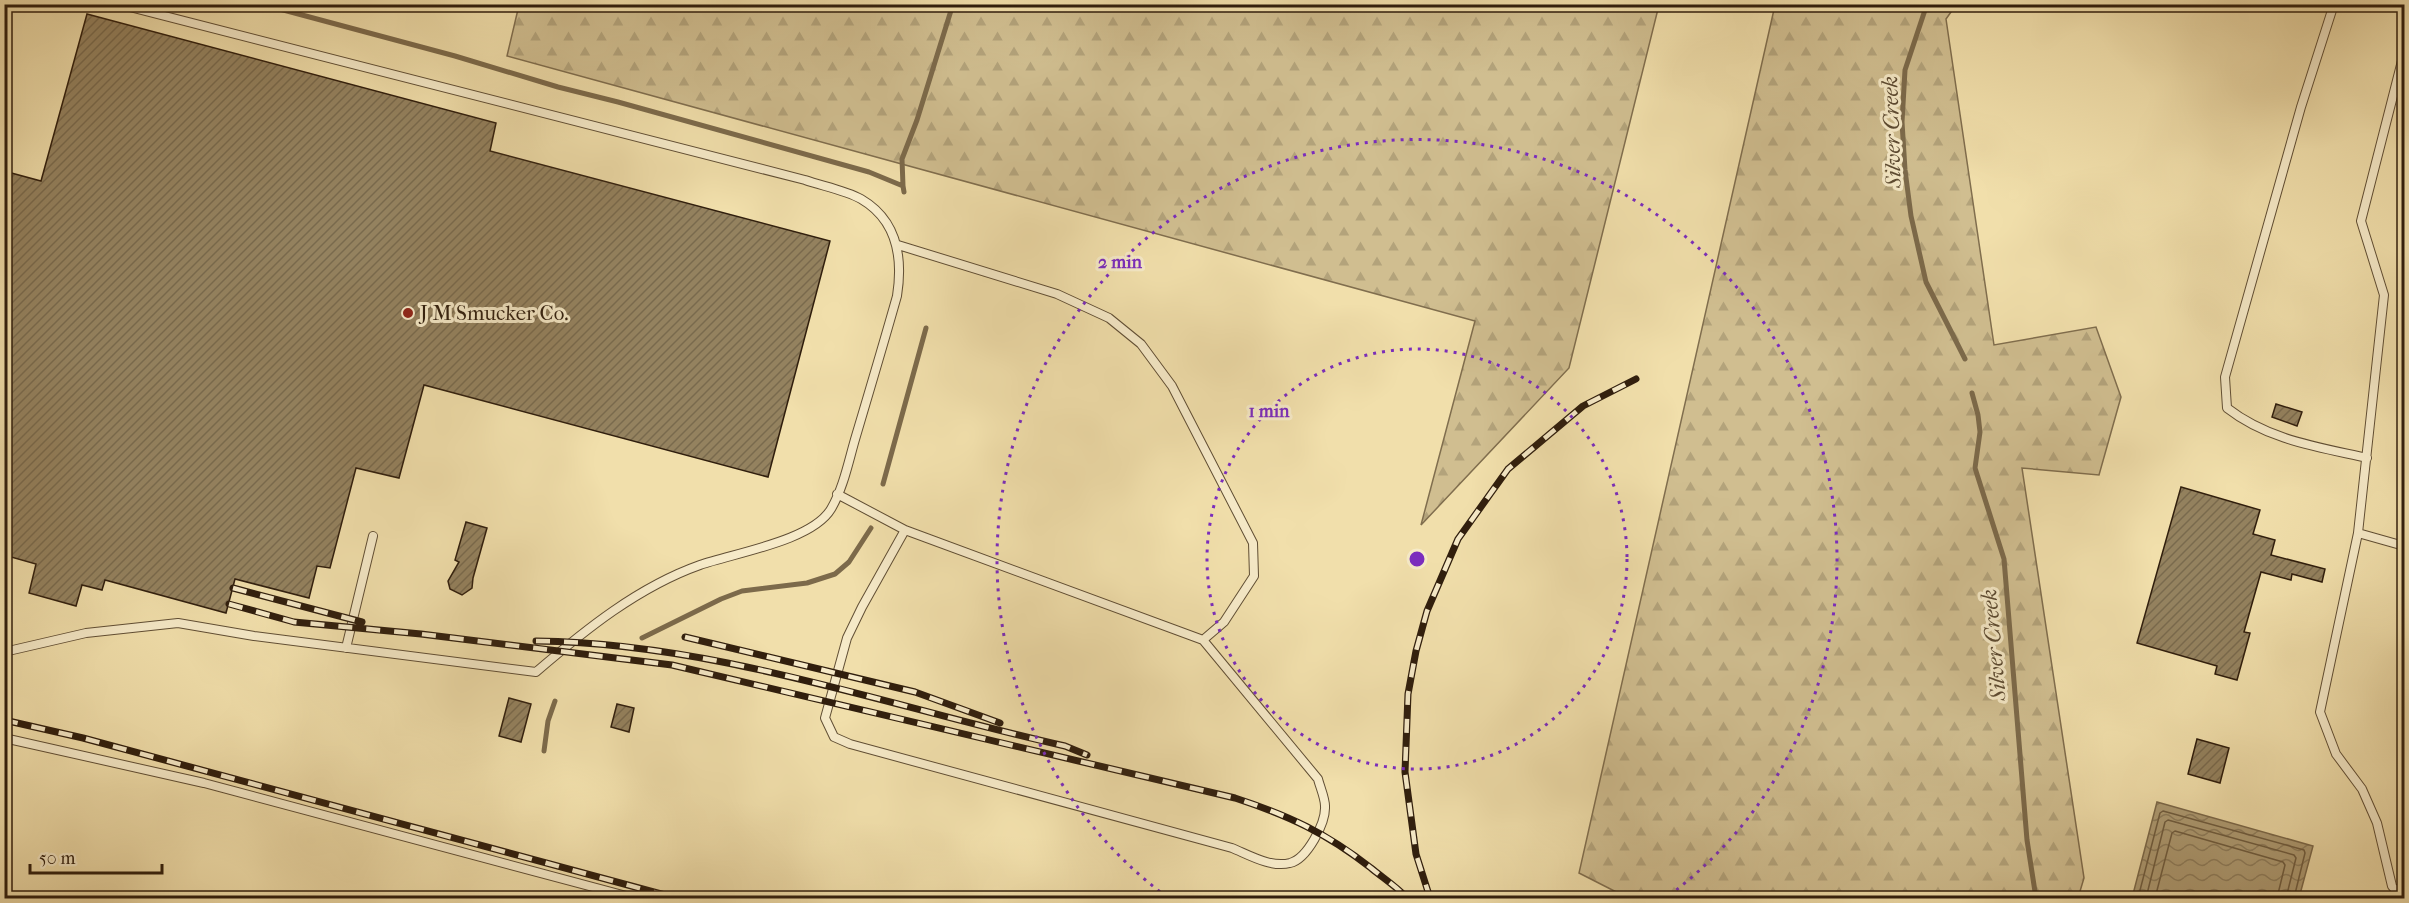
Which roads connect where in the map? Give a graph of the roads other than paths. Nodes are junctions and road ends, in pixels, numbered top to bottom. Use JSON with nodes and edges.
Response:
{"nodes":[{"id":1,"x":118,"y":4,"type":"edge"},
{"id":2,"x":2334,"y":4,"type":"edge"},
{"id":3,"x":2404,"y":53,"type":"edge"},
{"id":4,"x":898,"y":245,"type":"junction"},
{"id":5,"x":2367,"y":458,"type":"junction"},
{"id":6,"x":837,"y":494,"type":"junction"},
{"id":7,"x":905,"y":530,"type":"junction"},
{"id":8,"x":2358,"y":533,"type":"junction"},
{"id":9,"x":372,"y":536,"type":"dead end"},
{"id":10,"x":2404,"y":546,"type":"edge"},
{"id":11,"x":1203,"y":640,"type":"junction"},
{"id":12,"x":346,"y":648,"type":"junction"},
{"id":13,"x":4,"y":652,"type":"edge"},
{"id":14,"x":4,"y":738,"type":"edge"},
{"id":15,"x":634,"y":898,"type":"edge"},
{"id":16,"x":2402,"y":898,"type":"edge"}],
"edges":[{"from":1,"to":4,"type":"lane"},
{"from":2,"to":5,"type":"lane"},
{"from":3,"to":5,"type":"lane"},
{"from":4,"to":6,"type":"lane"},
{"from":4,"to":11,"type":"lane"},
{"from":5,"to":8,"type":"lane"},
{"from":6,"to":7,"type":"lane"},
{"from":6,"to":12,"type":"lane"},
{"from":7,"to":11,"type":"lane"},
{"from":7,"to":11,"type":"lane"},
{"from":8,"to":10,"type":"lane"},
{"from":8,"to":16,"type":"lane"},
{"from":9,"to":12,"type":"lane"},
{"from":12,"to":13,"type":"lane"},
{"from":14,"to":15,"type":"lane"}]}
